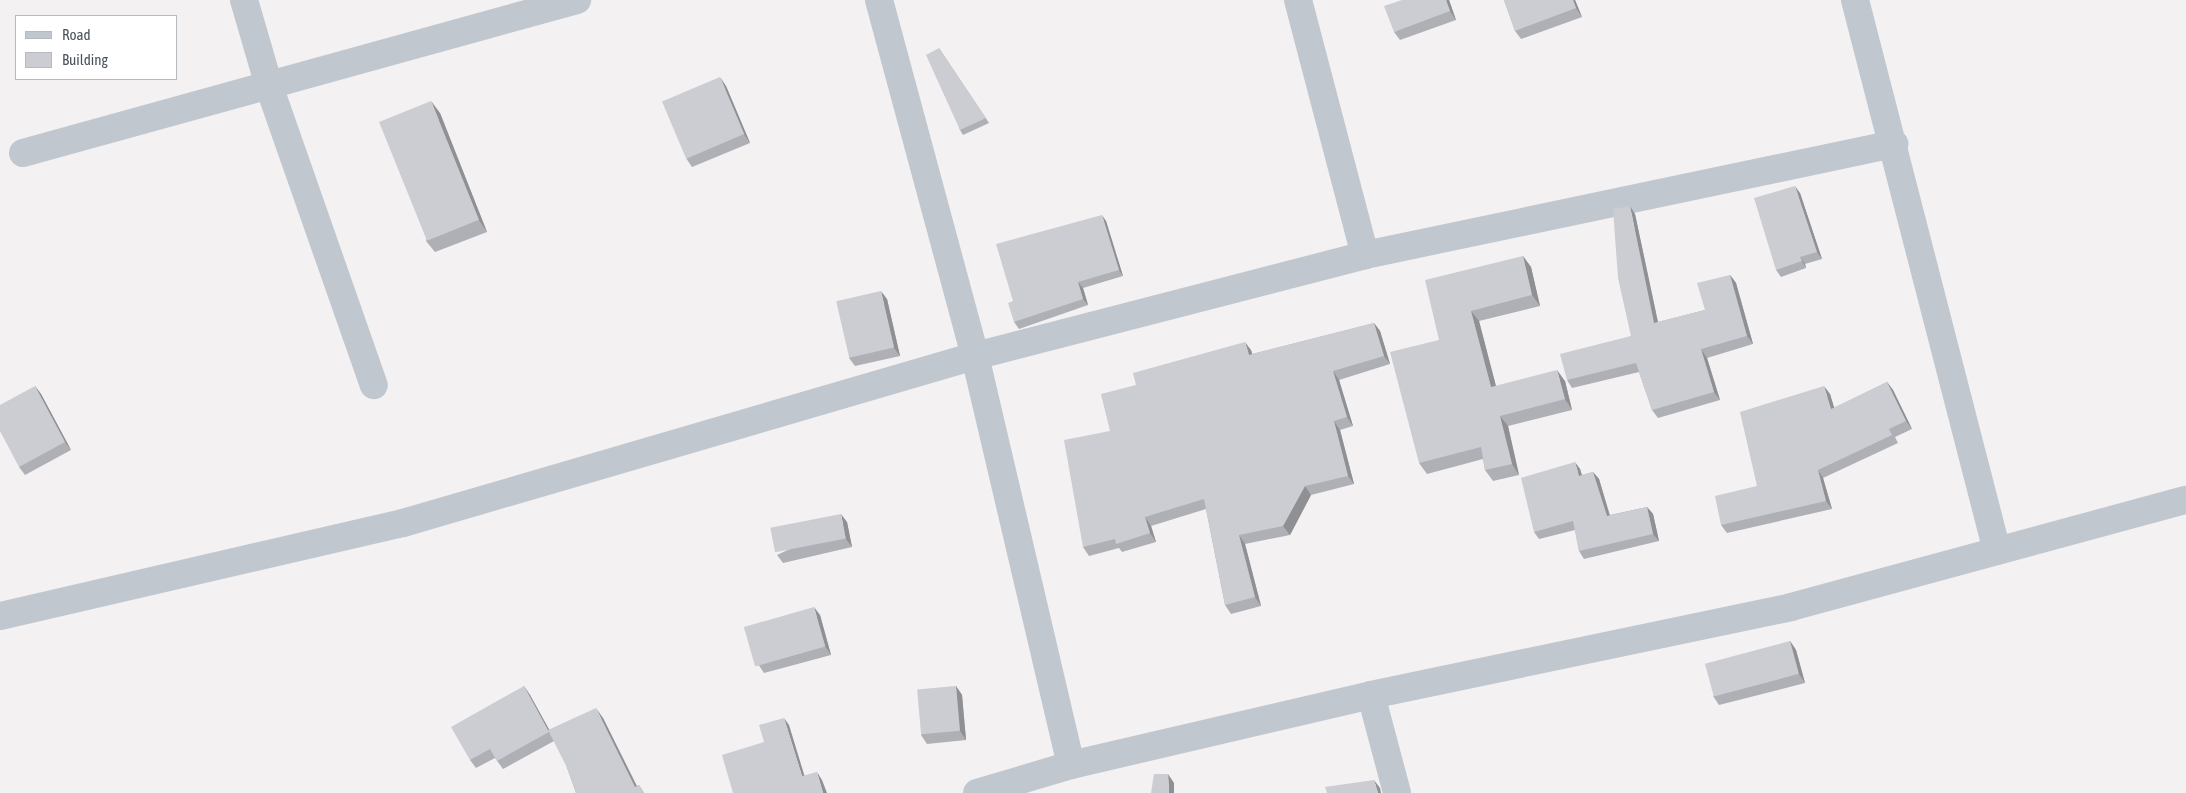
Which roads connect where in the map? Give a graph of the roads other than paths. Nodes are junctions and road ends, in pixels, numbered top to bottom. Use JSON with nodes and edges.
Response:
{"nodes":[{"id":1,"x":244,"y":0,"type":"edge"},
{"id":2,"x":577,"y":0,"type":"edge"},
{"id":3,"x":879,"y":0,"type":"edge"},
{"id":4,"x":1298,"y":0,"type":"edge"},
{"id":5,"x":1854,"y":0,"type":"edge"},
{"id":6,"x":269,"y":86,"type":"junction"},
{"id":7,"x":1894,"y":144,"type":"junction"},
{"id":8,"x":23,"y":152,"type":"dead end"},
{"id":9,"x":1365,"y":255,"type":"junction"},
{"id":10,"x":975,"y":356,"type":"junction"},
{"id":11,"x":374,"y":386,"type":"dead end"},
{"id":12,"x":2186,"y":500,"type":"edge"},
{"id":13,"x":1997,"y":551,"type":"junction"},
{"id":14,"x":0,"y":616,"type":"edge"},
{"id":15,"x":1371,"y":695,"type":"junction"},
{"id":16,"x":1071,"y":764,"type":"junction"},
{"id":17,"x":977,"y":793,"type":"edge"},
{"id":18,"x":1397,"y":793,"type":"edge"}],
"edges":[{"from":1,"to":6,"type":"street"},
{"from":2,"to":6,"type":"street"},
{"from":3,"to":10,"type":"street"},
{"from":4,"to":9,"type":"street"},
{"from":5,"to":7,"type":"street"},
{"from":6,"to":8,"type":"street"},
{"from":6,"to":11,"type":"street"},
{"from":7,"to":9,"type":"street"},
{"from":7,"to":13,"type":"street"},
{"from":9,"to":10,"type":"street"},
{"from":10,"to":14,"type":"street"},
{"from":10,"to":16,"type":"street"},
{"from":12,"to":13,"type":"street"},
{"from":13,"to":15,"type":"street"},
{"from":15,"to":16,"type":"street"},
{"from":15,"to":18,"type":"street"},
{"from":16,"to":17,"type":"street"}]}
